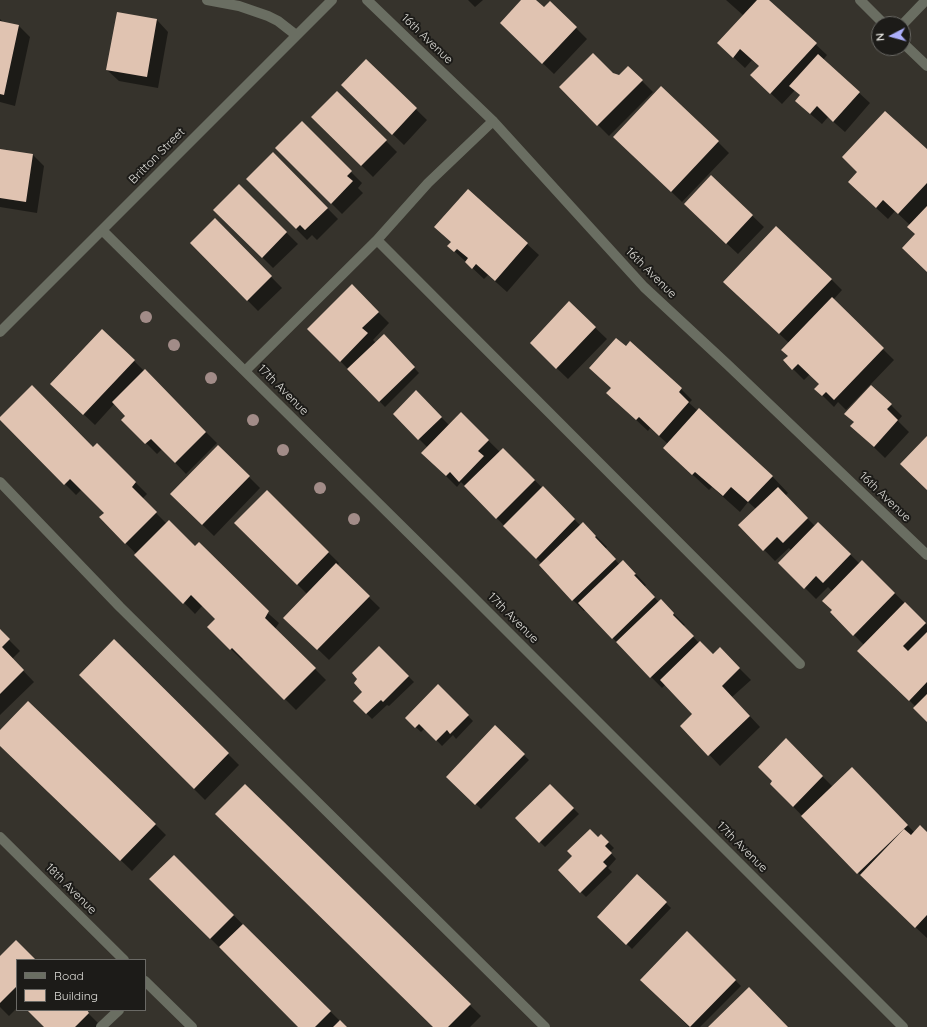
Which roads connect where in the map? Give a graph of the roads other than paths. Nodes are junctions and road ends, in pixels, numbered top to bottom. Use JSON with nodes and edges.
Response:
{"nodes":[{"id":1,"x":207,"y":0,"type":"edge"},
{"id":2,"x":332,"y":0,"type":"edge"},
{"id":3,"x":367,"y":0,"type":"edge"},
{"id":4,"x":860,"y":0,"type":"edge"},
{"id":5,"x":926,"y":0,"type":"edge"},
{"id":6,"x":876,"y":16,"type":"edge"},
{"id":7,"x":911,"y":16,"type":"edge"},
{"id":8,"x":296,"y":35,"type":"junction"},
{"id":9,"x":911,"y":51,"type":"edge"},
{"id":10,"x":927,"y":66,"type":"edge"},
{"id":11,"x":492,"y":121,"type":"junction"},
{"id":12,"x":102,"y":230,"type":"junction"},
{"id":13,"x":377,"y":240,"type":"junction"},
{"id":14,"x":0,"y":332,"type":"edge"},
{"id":15,"x":245,"y":371,"type":"junction"},
{"id":16,"x":0,"y":482,"type":"edge"},
{"id":17,"x":927,"y":555,"type":"edge"},
{"id":18,"x":800,"y":664,"type":"dead end"},
{"id":19,"x":0,"y":837,"type":"edge"},
{"id":20,"x":123,"y":959,"type":"edge"},
{"id":21,"x":146,"y":983,"type":"edge"},
{"id":22,"x":118,"y":1011,"type":"edge"},
{"id":23,"x":101,"y":1027,"type":"edge"},
{"id":24,"x":192,"y":1027,"type":"edge"},
{"id":25,"x":545,"y":1027,"type":"edge"},
{"id":26,"x":903,"y":1027,"type":"edge"}],
"edges":[{"from":1,"to":8,"type":"street"},
{"from":2,"to":8,"type":"street","name":"Britton Street"},
{"from":3,"to":11,"type":"street","name":"16th Avenue"},
{"from":4,"to":6,"type":"street"},
{"from":5,"to":7,"type":"street"},
{"from":8,"to":12,"type":"street","name":"Britton Street"},
{"from":9,"to":10,"type":"street"},
{"from":11,"to":13,"type":"street"},
{"from":11,"to":17,"type":"street","name":"16th Avenue"},
{"from":12,"to":14,"type":"street","name":"Britton Street"},
{"from":12,"to":15,"type":"street","name":"17th Avenue"},
{"from":13,"to":15,"type":"street"},
{"from":13,"to":18,"type":"street"},
{"from":15,"to":26,"type":"street","name":"17th Avenue"},
{"from":16,"to":25,"type":"street"},
{"from":19,"to":20,"type":"street","name":"18th Avenue"},
{"from":21,"to":24,"type":"street"},
{"from":22,"to":23,"type":"street"}]}
